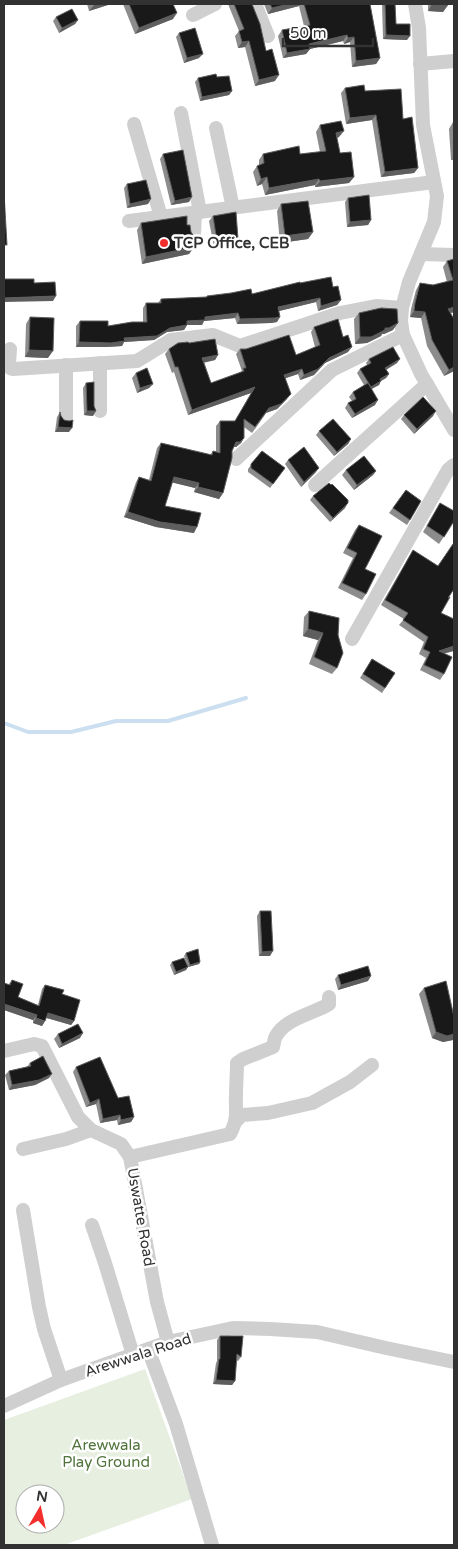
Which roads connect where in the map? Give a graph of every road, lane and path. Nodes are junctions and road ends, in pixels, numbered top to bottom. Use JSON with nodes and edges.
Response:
{"nodes":[{"id":1,"x":215,"y":4,"type":"edge"},
{"id":2,"x":255,"y":4,"type":"edge"},
{"id":3,"x":415,"y":4,"type":"edge"},
{"id":4,"x":193,"y":14,"type":"dead end"},
{"id":5,"x":268,"y":36,"type":"dead end"},
{"id":6,"x":454,"y":61,"type":"edge"},
{"id":7,"x":420,"y":64,"type":"junction"},
{"id":8,"x":181,"y":113,"type":"dead end"},
{"id":9,"x":134,"y":124,"type":"dead end"},
{"id":10,"x":216,"y":128,"type":"dead end"},
{"id":11,"x":434,"y":182,"type":"junction"},
{"id":12,"x":234,"y":208,"type":"junction"},
{"id":13,"x":197,"y":212,"type":"junction"},
{"id":14,"x":161,"y":216,"type":"junction"},
{"id":15,"x":129,"y":221,"type":"dead end"},
{"id":16,"x":194,"y":235,"type":"edge"},
{"id":17,"x":421,"y":254,"type":"junction"},
{"id":18,"x":454,"y":255,"type":"edge"},
{"id":19,"x":402,"y":308,"type":"junction"},
{"id":20,"x":403,"y":335,"type":"junction"},
{"id":21,"x":10,"y":349,"type":"dead end"},
{"id":22,"x":100,"y":363,"type":"junction"},
{"id":23,"x":66,"y":365,"type":"junction"},
{"id":24,"x":427,"y":384,"type":"junction"},
{"id":25,"x":100,"y":411,"type":"dead end"},
{"id":26,"x":66,"y":417,"type":"dead end"},
{"id":27,"x":454,"y":430,"type":"edge"},
{"id":28,"x":236,"y":459,"type":"dead end"},
{"id":29,"x":454,"y":465,"type":"edge"},
{"id":30,"x":315,"y":485,"type":"dead end"},
{"id":31,"x":352,"y":639,"type":"dead end"},
{"id":32,"x":329,"y":997,"type":"dead end"},
{"id":33,"x":4,"y":1051,"type":"edge"},
{"id":34,"x":372,"y":1065,"type":"dead end"},
{"id":35,"x":235,"y":1122,"type":"junction"},
{"id":36,"x":91,"y":1130,"type":"junction"},
{"id":37,"x":23,"y":1149,"type":"dead end"},
{"id":38,"x":130,"y":1157,"type":"junction"},
{"id":39,"x":23,"y":1210,"type":"dead end"},
{"id":40,"x":92,"y":1225,"type":"dead end"},
{"id":41,"x":168,"y":1342,"type":"junction"},
{"id":42,"x":148,"y":1349,"type":"junction"},
{"id":43,"x":133,"y":1355,"type":"junction"},
{"id":44,"x":454,"y":1362,"type":"edge"},
{"id":45,"x":60,"y":1380,"type":"junction"},
{"id":46,"x":4,"y":1406,"type":"edge"},
{"id":47,"x":212,"y":1545,"type":"edge"}],
"edges":[{"from":1,"to":4,"type":"street"},
{"from":2,"to":5,"type":"street"},
{"from":3,"to":7,"type":"street"},
{"from":6,"to":7,"type":"street"},
{"from":7,"to":11,"type":"street"},
{"from":8,"to":13,"type":"street"},
{"from":9,"to":14,"type":"street"},
{"from":10,"to":12,"type":"street"},
{"from":11,"to":12,"type":"street"},
{"from":11,"to":17,"type":"street"},
{"from":12,"to":13,"type":"street"},
{"from":13,"to":14,"type":"street"},
{"from":13,"to":16,"type":"street"},
{"from":14,"to":15,"type":"street"},
{"from":17,"to":18,"type":"street"},
{"from":17,"to":19,"type":"street"},
{"from":19,"to":20,"type":"street"},
{"from":19,"to":22,"type":"street"},
{"from":20,"to":24,"type":"street"},
{"from":20,"to":28,"type":"street"},
{"from":21,"to":23,"type":"street"},
{"from":22,"to":23,"type":"street"},
{"from":22,"to":25,"type":"street"},
{"from":23,"to":26,"type":"street"},
{"from":24,"to":27,"type":"street"},
{"from":24,"to":30,"type":"street"},
{"from":29,"to":31,"type":"street"},
{"from":32,"to":35,"type":"street"},
{"from":33,"to":36,"type":"street","name":"Uswatte Road"},
{"from":34,"to":35,"type":"street"},
{"from":35,"to":38,"type":"street"},
{"from":36,"to":37,"type":"street"},
{"from":36,"to":38,"type":"street","name":"Uswatte Road"},
{"from":38,"to":41,"type":"street","name":"Uswatte Road"},
{"from":39,"to":45,"type":"street"},
{"from":40,"to":43,"type":"street"},
{"from":41,"to":42,"type":"street","name":"Arewwala Road"},
{"from":41,"to":44,"type":"street","name":"Arewwala Road"},
{"from":42,"to":43,"type":"street","name":"Arewwala Road"},
{"from":42,"to":47,"type":"street"},
{"from":43,"to":45,"type":"street","name":"Arewwala Road"},
{"from":45,"to":46,"type":"street","name":"Arewwala Road"}]}
